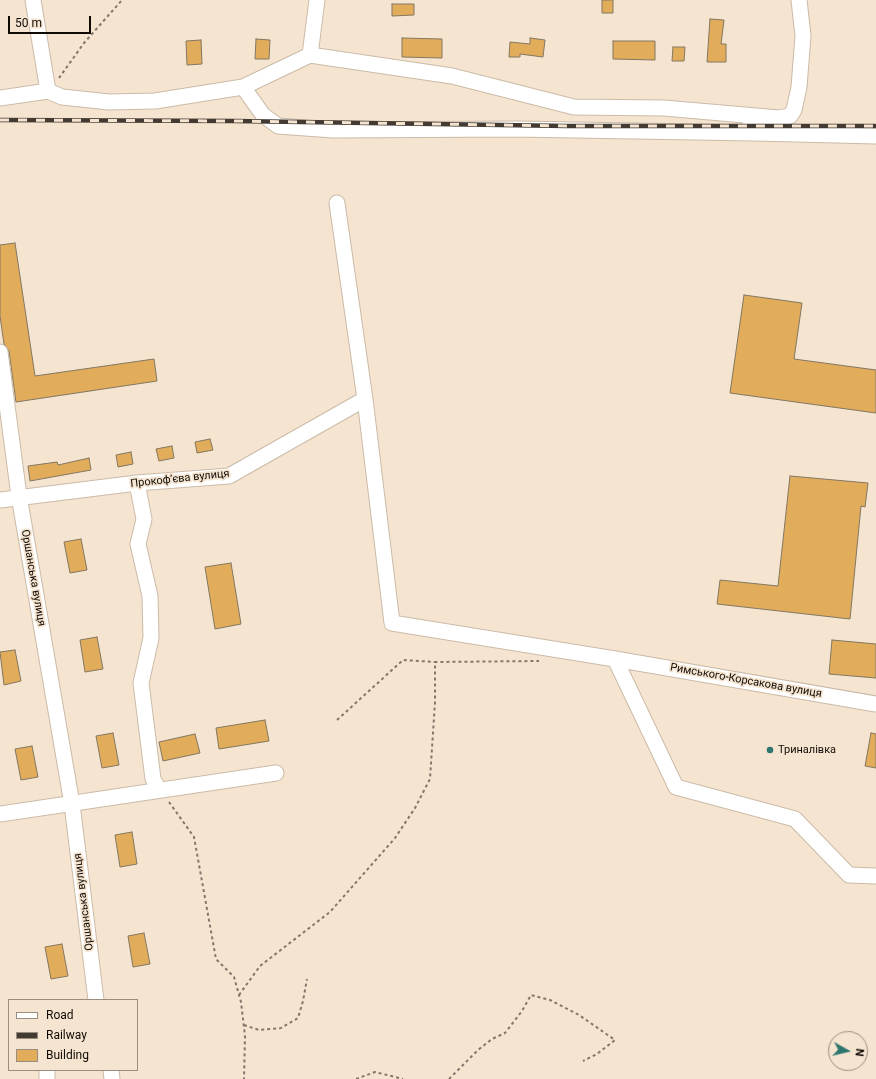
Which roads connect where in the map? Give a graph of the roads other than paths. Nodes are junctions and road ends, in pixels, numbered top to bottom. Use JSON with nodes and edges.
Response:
{"nodes":[{"id":1,"x":33,"y":0,"type":"edge"},
{"id":2,"x":317,"y":0,"type":"edge"},
{"id":3,"x":799,"y":0,"type":"edge"},
{"id":4,"x":310,"y":55,"type":"junction"},
{"id":5,"x":243,"y":87,"type":"junction"},
{"id":6,"x":48,"y":91,"type":"junction"},
{"id":7,"x":0,"y":98,"type":"edge"},
{"id":8,"x":746,"y":116,"type":"junction"},
{"id":9,"x":754,"y":133,"type":"junction"},
{"id":10,"x":876,"y":136,"type":"edge"},
{"id":11,"x":337,"y":203,"type":"dead end"},
{"id":12,"x":0,"y":352,"type":"edge"},
{"id":13,"x":365,"y":399,"type":"junction"},
{"id":14,"x":137,"y":483,"type":"junction"},
{"id":15,"x":19,"y":496,"type":"junction"},
{"id":16,"x":0,"y":500,"type":"edge"},
{"id":17,"x":615,"y":659,"type":"junction"},
{"id":18,"x":876,"y":704,"type":"edge"},
{"id":19,"x":276,"y":773,"type":"dead end"},
{"id":20,"x":159,"y":790,"type":"junction"},
{"id":21,"x":72,"y":804,"type":"junction"},
{"id":22,"x":0,"y":814,"type":"edge"},
{"id":23,"x":876,"y":876,"type":"edge"},
{"id":24,"x":96,"y":999,"type":"edge"}],
"edges":[{"from":1,"to":6,"type":"street"},
{"from":2,"to":4,"type":"street"},
{"from":3,"to":8,"type":"street"},
{"from":4,"to":5,"type":"street"},
{"from":4,"to":8,"type":"street"},
{"from":5,"to":6,"type":"street"},
{"from":5,"to":9,"type":"street"},
{"from":6,"to":7,"type":"street"},
{"from":8,"to":9,"type":"street"},
{"from":9,"to":10,"type":"street"},
{"from":11,"to":13,"type":"street"},
{"from":12,"to":15,"type":"street","name":"Оршанська вулиця"},
{"from":13,"to":14,"type":"street","name":"Прокоф’єва вулиця"},
{"from":13,"to":17,"type":"street","name":"Римського-Корсакова вулиця"},
{"from":14,"to":15,"type":"street","name":"Прокоф’єва вулиця"},
{"from":14,"to":20,"type":"street"},
{"from":15,"to":16,"type":"street","name":"Прокоф’єва вулиця"},
{"from":15,"to":21,"type":"street","name":"Оршанська вулиця"},
{"from":17,"to":18,"type":"street","name":"Римського-Корсакова вулиця"},
{"from":17,"to":23,"type":"street"},
{"from":19,"to":20,"type":"street"},
{"from":20,"to":21,"type":"street"},
{"from":21,"to":22,"type":"street"},
{"from":21,"to":24,"type":"street","name":"Оршанська вулиця"}]}
